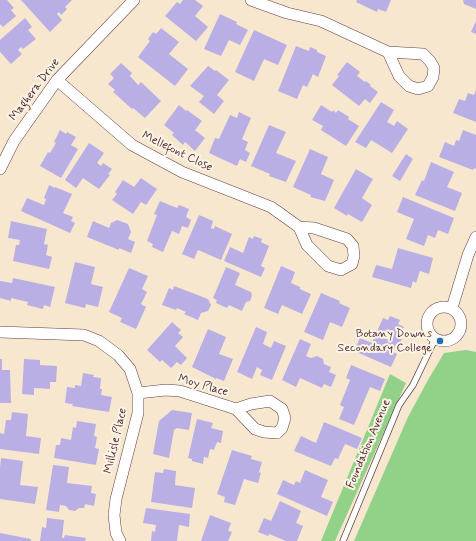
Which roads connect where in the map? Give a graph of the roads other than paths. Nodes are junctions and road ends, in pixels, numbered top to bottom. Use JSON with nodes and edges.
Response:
{"nodes":[{"id":1,"x":134,"y":0,"type":"edge"},
{"id":2,"x":251,"y":0,"type":"edge"},
{"id":3,"x":388,"y":52,"type":"dead end"},
{"id":4,"x":57,"y":80,"type":"junction"},
{"id":5,"x":0,"y":168,"type":"edge"},
{"id":6,"x":299,"y":227,"type":"junction"},
{"id":7,"x":476,"y":237,"type":"edge"},
{"id":8,"x":452,"y":308,"type":"junction"},
{"id":9,"x":0,"y":332,"type":"edge"},
{"id":10,"x":435,"y":339,"type":"junction"},
{"id":11,"x":138,"y":393,"type":"junction"},
{"id":12,"x":236,"y":409,"type":"dead end"},
{"id":13,"x":120,"y":541,"type":"edge"},
{"id":14,"x":343,"y":541,"type":"edge"}],
"edges":[{"from":1,"to":4,"type":"street","name":"Maghera Drive"},
{"from":2,"to":3,"type":"street"},
{"from":4,"to":5,"type":"street","name":"Maghera Drive"},
{"from":4,"to":6,"type":"street","name":"Mellefont Close"},
{"from":6,"to":6,"type":"street","name":"Mellefont Close"},
{"from":7,"to":8,"type":"street"},
{"from":8,"to":10,"type":"street"},
{"from":8,"to":10,"type":"street"},
{"from":9,"to":11,"type":"street","name":"Millisle Place"},
{"from":10,"to":14,"type":"lane","name":"Foundation Avenue"},
{"from":11,"to":12,"type":"street","name":"Moy Place"},
{"from":11,"to":13,"type":"street","name":"Millisle Place"}]}
